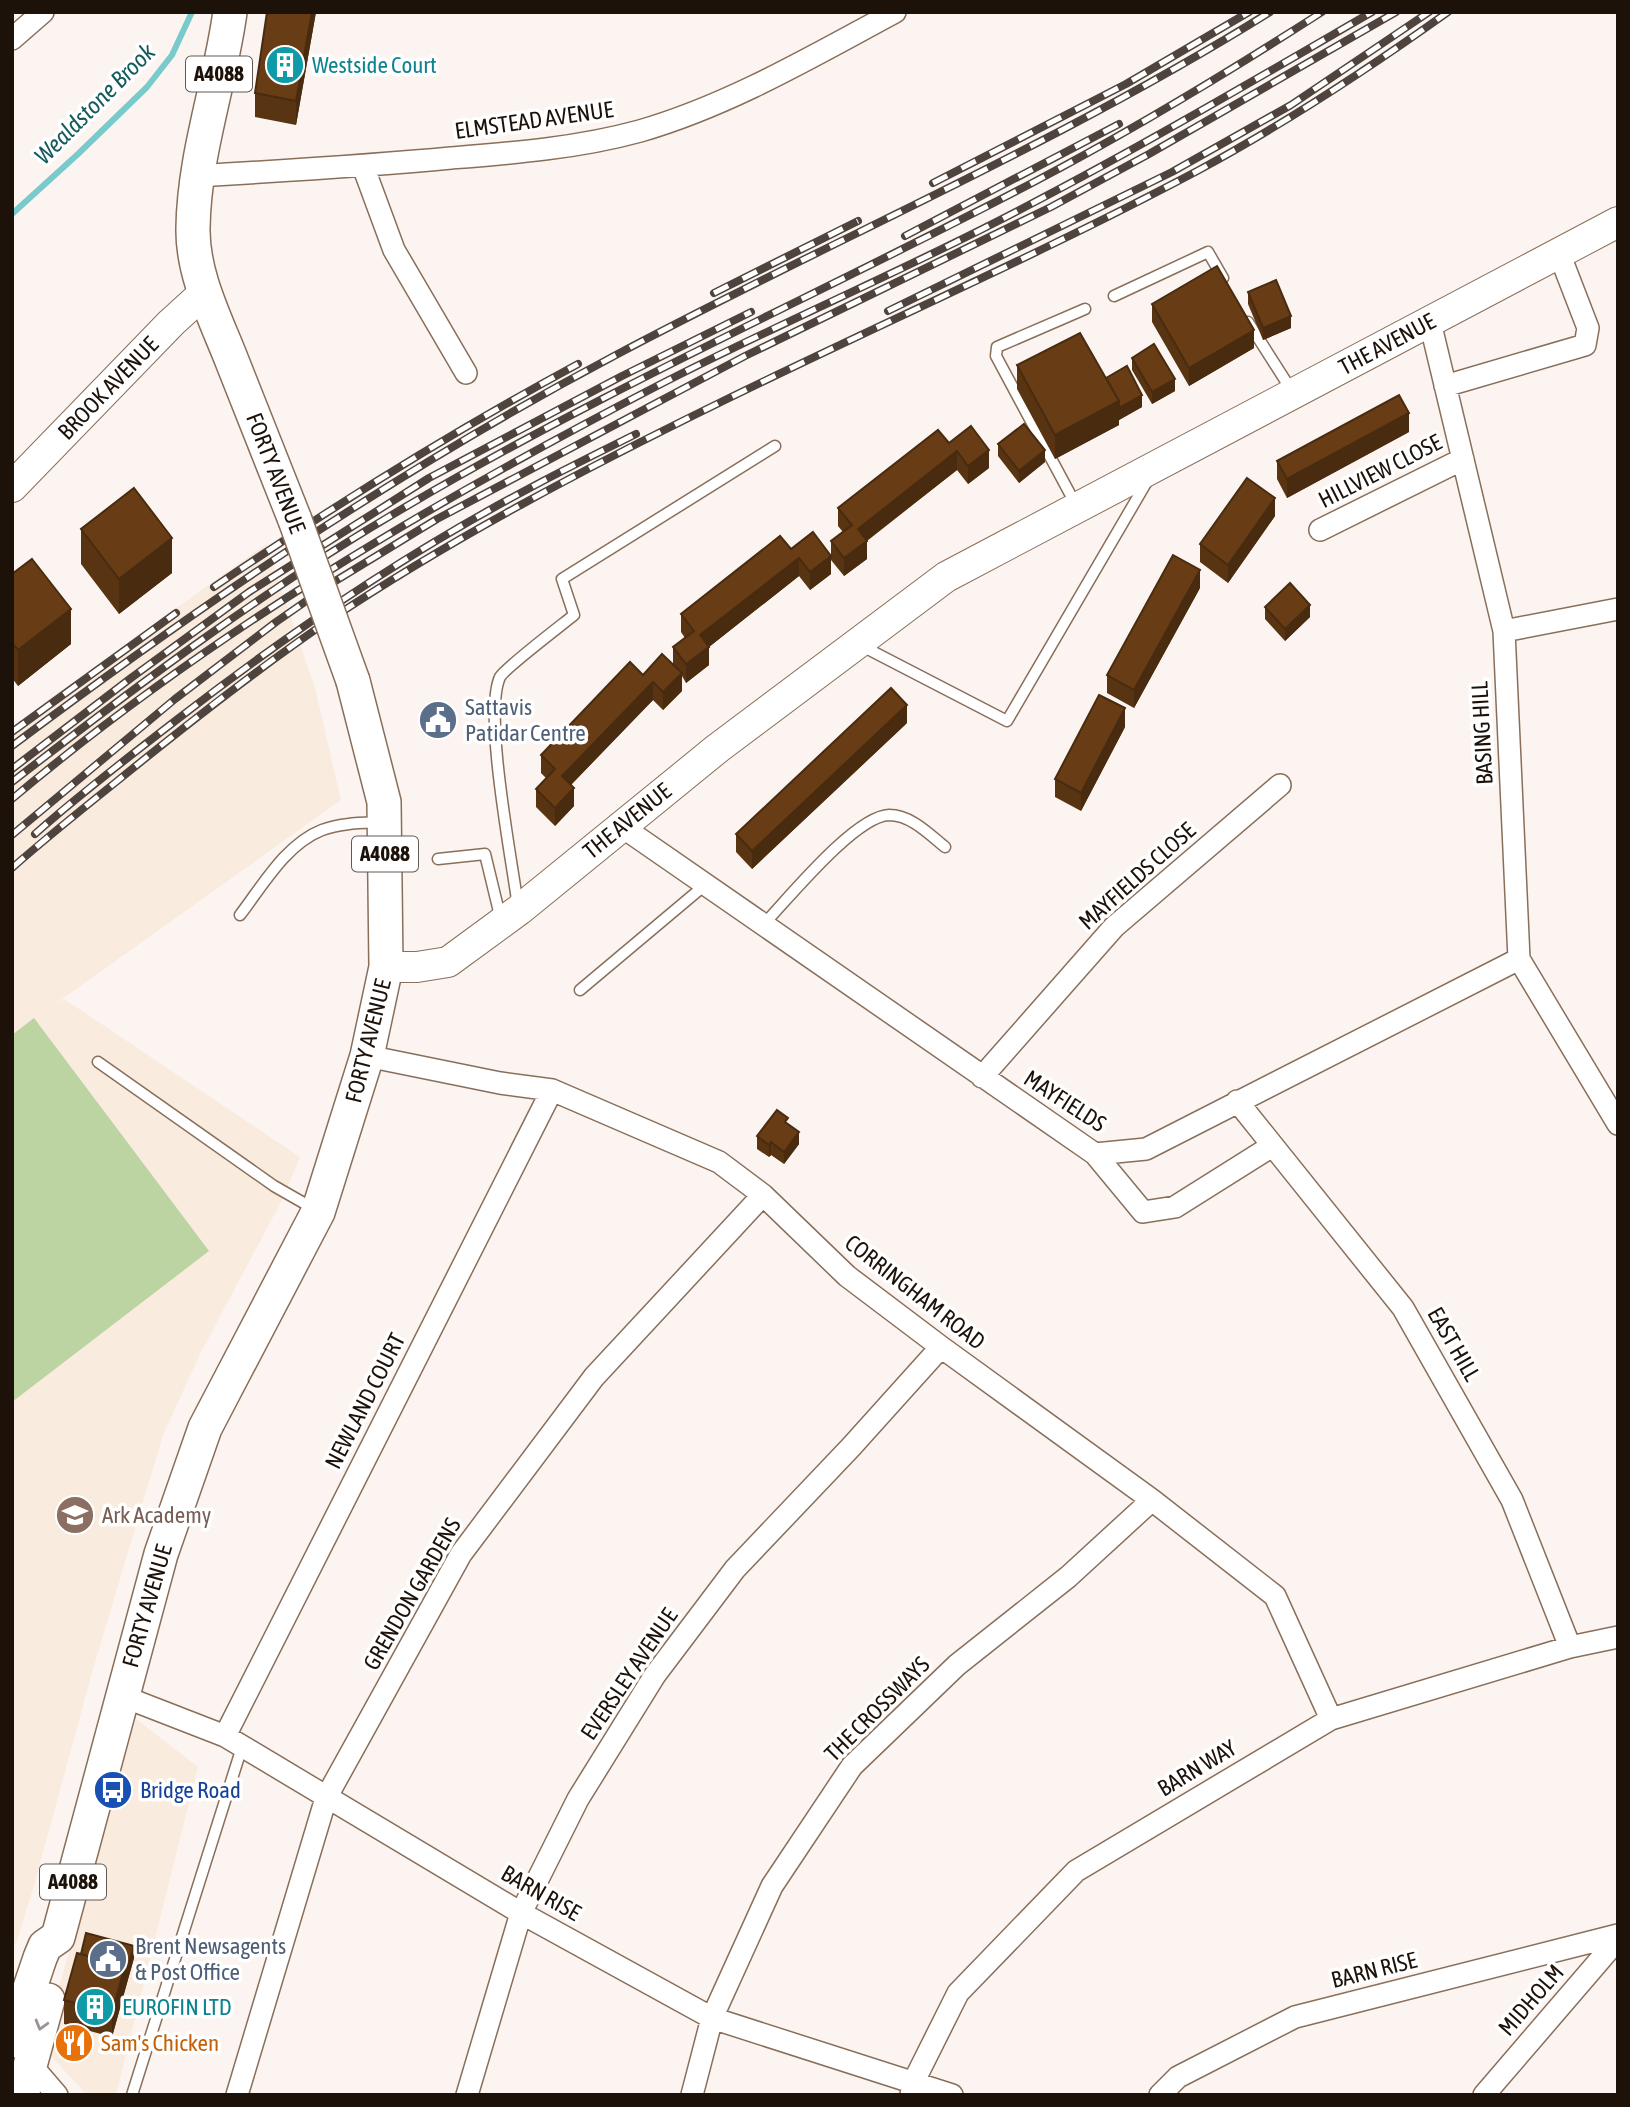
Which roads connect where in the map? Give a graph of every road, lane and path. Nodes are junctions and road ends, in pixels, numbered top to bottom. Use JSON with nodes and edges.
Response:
{"nodes":[{"id":1,"x":43,"y":12,"type":"edge"},
{"id":2,"x":230,"y":12,"type":"edge"},
{"id":3,"x":895,"y":12,"type":"edge"},
{"id":4,"x":12,"y":38,"type":"edge"},
{"id":5,"x":363,"y":166,"type":"junction"},
{"id":6,"x":196,"y":176,"type":"junction"},
{"id":7,"x":1618,"y":222,"type":"edge"},
{"id":8,"x":1559,"y":253,"type":"junction"},
{"id":9,"x":1228,"y":287,"type":"edge"},
{"id":10,"x":205,"y":292,"type":"junction"},
{"id":11,"x":1114,"y":296,"type":"dead end"},
{"id":12,"x":1086,"y":309,"type":"dead end"},
{"id":13,"x":1241,"y":310,"type":"edge"},
{"id":14,"x":1430,"y":322,"type":"junction"},
{"id":15,"x":466,"y":373,"type":"dead end"},
{"id":16,"x":1445,"y":386,"type":"junction"},
{"id":17,"x":1294,"y":394,"type":"junction"},
{"id":18,"x":775,"y":446,"type":"dead end"},
{"id":19,"x":1463,"y":459,"type":"junction"},
{"id":20,"x":1157,"y":466,"type":"junction"},
{"id":21,"x":12,"y":486,"type":"edge"},
{"id":22,"x":1077,"y":508,"type":"junction"},
{"id":23,"x":1320,"y":530,"type":"dead end"},
{"id":24,"x":1618,"y":609,"type":"edge"},
{"id":25,"x":1504,"y":631,"type":"junction"},
{"id":26,"x":856,"y":643,"type":"junction"},
{"id":27,"x":1280,"y":785,"type":"dead end"},
{"id":28,"x":384,"y":822,"type":"junction"},
{"id":29,"x":621,"y":826,"type":"junction"},
{"id":30,"x":945,"y":847,"type":"dead end"},
{"id":31,"x":438,"y":859,"type":"dead end"},
{"id":32,"x":705,"y":885,"type":"junction"},
{"id":33,"x":240,"y":915,"type":"dead end"},
{"id":34,"x":510,"y":916,"type":"junction"},
{"id":35,"x":763,"y":925,"type":"junction"},
{"id":36,"x":1518,"y":959,"type":"junction"},
{"id":37,"x":386,"y":967,"type":"junction"},
{"id":38,"x":580,"y":990,"type":"dead end"},
{"id":39,"x":367,"y":1056,"type":"junction"},
{"id":40,"x":98,"y":1062,"type":"dead end"},
{"id":41,"x":982,"y":1077,"type":"junction"},
{"id":42,"x":552,"y":1090,"type":"junction"},
{"id":43,"x":1237,"y":1101,"type":"junction"},
{"id":44,"x":1618,"y":1124,"type":"edge"},
{"id":45,"x":1272,"y":1146,"type":"junction"},
{"id":46,"x":1096,"y":1154,"type":"junction"},
{"id":47,"x":763,"y":1195,"type":"junction"},
{"id":48,"x":318,"y":1212,"type":"junction"},
{"id":49,"x":941,"y":1347,"type":"junction"},
{"id":50,"x":1152,"y":1500,"type":"junction"},
{"id":51,"x":1618,"y":1637,"type":"edge"},
{"id":52,"x":1570,"y":1647,"type":"junction"},
{"id":53,"x":122,"y":1696,"type":"junction"},
{"id":54,"x":1331,"y":1719,"type":"junction"},
{"id":55,"x":233,"y":1742,"type":"junction"},
{"id":56,"x":326,"y":1798,"type":"junction"},
{"id":57,"x":521,"y":1913,"type":"junction"},
{"id":58,"x":1618,"y":1937,"type":"edge"},
{"id":59,"x":49,"y":1948,"type":"junction"},
{"id":60,"x":12,"y":1976,"type":"edge"},
{"id":61,"x":712,"y":2018,"type":"junction"},
{"id":62,"x":17,"y":2053,"type":"edge"},
{"id":63,"x":912,"y":2089,"type":"edge"},
{"id":64,"x":57,"y":2095,"type":"edge"},
{"id":65,"x":132,"y":2095,"type":"edge"},
{"id":66,"x":237,"y":2095,"type":"edge"},
{"id":67,"x":467,"y":2095,"type":"edge"},
{"id":68,"x":692,"y":2095,"type":"edge"},
{"id":69,"x":952,"y":2095,"type":"edge"},
{"id":70,"x":1160,"y":2095,"type":"edge"},
{"id":71,"x":1484,"y":2095,"type":"edge"}],
"edges":[{"from":1,"to":4,"type":"street"},
{"from":2,"to":6,"type":"main road","name":"FORTY AVENUE","number":"A4088"},
{"from":3,"to":5,"type":"street","name":"ELMSTEAD AVENUE"},
{"from":5,"to":6,"type":"street","name":"ELMSTEAD AVENUE"},
{"from":5,"to":15,"type":"street"},
{"from":6,"to":10,"type":"main road","name":"FORTY AVENUE","number":"A4088"},
{"from":7,"to":8,"type":"street","name":"THE AVENUE"},
{"from":8,"to":14,"type":"street","name":"THE AVENUE"},
{"from":8,"to":16,"type":"street"},
{"from":9,"to":11,"type":"lane"},
{"from":10,"to":21,"type":"street","name":"BROOK AVENUE"},
{"from":10,"to":28,"type":"main road","name":"FORTY AVENUE","number":"A4088","bridge":true},
{"from":12,"to":22,"type":"lane"},
{"from":13,"to":17,"type":"lane"},
{"from":14,"to":16,"type":"street","name":"BASING HILL"},
{"from":14,"to":17,"type":"street","name":"THE AVENUE"},
{"from":16,"to":19,"type":"street","name":"BASING HILL"},
{"from":17,"to":20,"type":"street","name":"THE AVENUE"},
{"from":18,"to":34,"type":"lane"},
{"from":19,"to":23,"type":"street","name":"HILLVIEW CLOSE"},
{"from":19,"to":25,"type":"street","name":"BASING HILL"},
{"from":20,"to":22,"type":"street","name":"THE AVENUE"},
{"from":20,"to":26,"type":"lane"},
{"from":22,"to":26,"type":"street","name":"THE AVENUE"},
{"from":24,"to":25,"type":"street"},
{"from":25,"to":36,"type":"street","name":"BASING HILL"},
{"from":26,"to":29,"type":"street","name":"THE AVENUE"},
{"from":27,"to":41,"type":"street","name":"MAYFIELDS CLOSE"},
{"from":28,"to":33,"type":"lane"},
{"from":28,"to":37,"type":"main road","name":"FORTY AVENUE","number":"A4088"},
{"from":29,"to":32,"type":"street","name":"MAYFIELDS"},
{"from":29,"to":34,"type":"street","name":"THE AVENUE"},
{"from":30,"to":35,"type":"lane"},
{"from":31,"to":34,"type":"lane"},
{"from":32,"to":35,"type":"street","name":"MAYFIELDS"},
{"from":32,"to":38,"type":"lane"},
{"from":34,"to":37,"type":"street","name":"THE AVENUE"},
{"from":35,"to":41,"type":"street","name":"MAYFIELDS"},
{"from":36,"to":43,"type":"street","name":"MAYFIELDS"},
{"from":36,"to":44,"type":"street","name":"BASING HILL"},
{"from":37,"to":39,"type":"main road","name":"FORTY AVENUE","number":"A4088"},
{"from":39,"to":42,"type":"street","name":"CORRINGHAM ROAD"},
{"from":39,"to":48,"type":"main road","name":"FORTY AVENUE","number":"A4088"},
{"from":40,"to":48,"type":"lane"},
{"from":41,"to":46,"type":"street","name":"MAYFIELDS"},
{"from":42,"to":47,"type":"street","name":"CORRINGHAM ROAD"},
{"from":42,"to":55,"type":"street","name":"NEWLAND COURT"},
{"from":43,"to":45,"type":"street","name":"EAST HILL"},
{"from":43,"to":46,"type":"street","name":"MAYFIELDS"},
{"from":45,"to":46,"type":"street"},
{"from":45,"to":52,"type":"street","name":"EAST HILL"},
{"from":47,"to":49,"type":"street","name":"CORRINGHAM ROAD"},
{"from":47,"to":56,"type":"street","name":"GRENDON GARDENS"},
{"from":48,"to":53,"type":"main road","name":"FORTY AVENUE","number":"A4088"},
{"from":49,"to":50,"type":"street","name":"CORRINGHAM ROAD"},
{"from":49,"to":57,"type":"street","name":"EVERSLEY AVENUE"},
{"from":50,"to":54,"type":"street","name":"CORRINGHAM ROAD"},
{"from":50,"to":61,"type":"street","name":"THE CROSSWAYS"},
{"from":51,"to":52,"type":"street","name":"BARN WAY"},
{"from":52,"to":54,"type":"street","name":"BARN WAY"},
{"from":53,"to":55,"type":"street","name":"BARN RISE"},
{"from":53,"to":59,"type":"main road","name":"FORTY AVENUE","number":"A4088"},
{"from":54,"to":63,"type":"street","name":"BARN WAY"},
{"from":55,"to":56,"type":"street","name":"BARN RISE"},
{"from":55,"to":65,"type":"lane"},
{"from":56,"to":57,"type":"street","name":"BARN RISE"},
{"from":56,"to":66,"type":"street","name":"GRENDON GARDENS"},
{"from":57,"to":61,"type":"street","name":"BARN RISE"},
{"from":57,"to":67,"type":"street","name":"EVERSLEY AVENUE"},
{"from":58,"to":70,"type":"street","name":"BARN RISE"},
{"from":58,"to":71,"type":"street","name":"MIDHOLM"},
{"from":59,"to":60,"type":"main road"},
{"from":59,"to":62,"type":"main road","name":"FORTY AVENUE","number":"A4088"},
{"from":61,"to":63,"type":"street","name":"BARN RISE"},
{"from":61,"to":68,"type":"street","name":"THE CROSSWAYS"},
{"from":62,"to":64,"type":"street"},
{"from":63,"to":69,"type":"street","name":"BARN RISE"}]}
